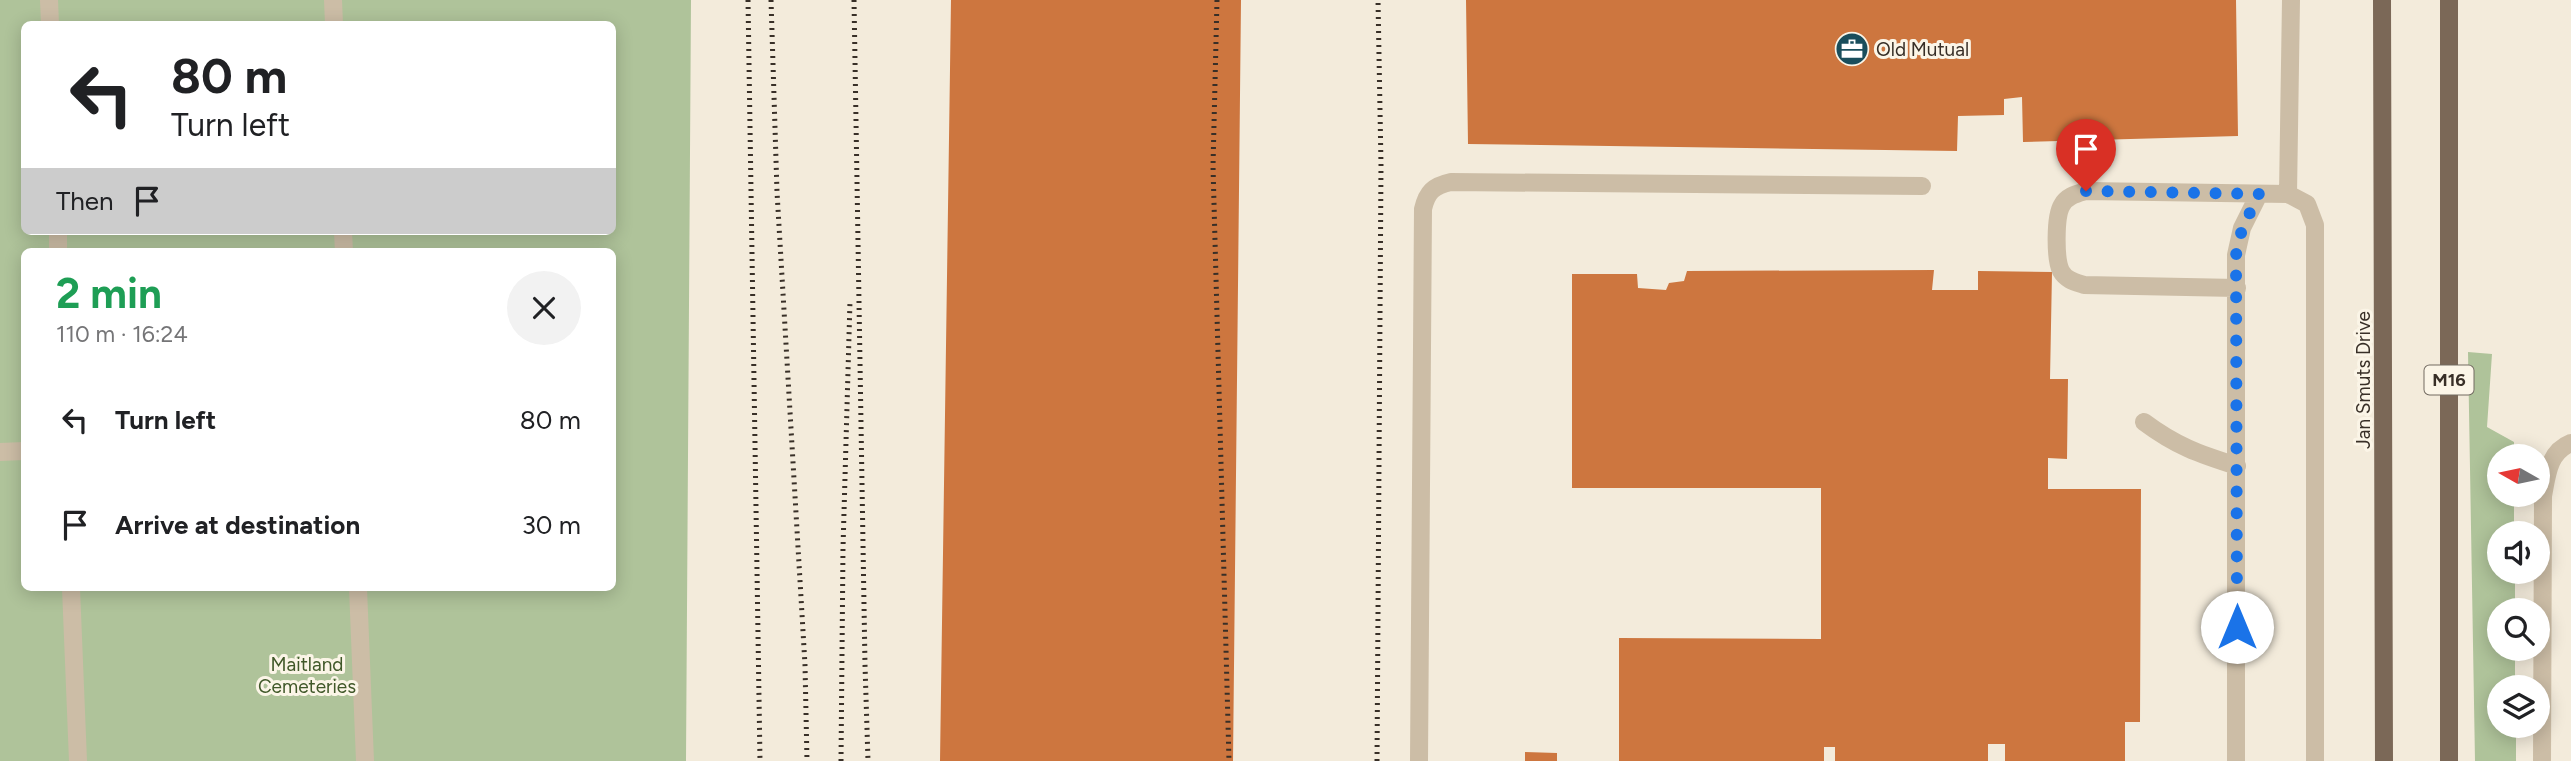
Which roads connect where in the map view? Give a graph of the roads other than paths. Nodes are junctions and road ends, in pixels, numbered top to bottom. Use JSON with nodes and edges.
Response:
{"nodes":[{"id":1,"x":49,"y":0,"type":"edge"},
{"id":2,"x":333,"y":0,"type":"edge"},
{"id":3,"x":2291,"y":0,"type":"edge"},
{"id":4,"x":2382,"y":0,"type":"edge"},
{"id":5,"x":2449,"y":0,"type":"edge"},
{"id":6,"x":50,"y":21,"type":"edge"},
{"id":7,"x":334,"y":21,"type":"edge"},
{"id":8,"x":1922,"y":187,"type":"dead end"},
{"id":9,"x":2259,"y":194,"type":"junction"},
{"id":10,"x":2288,"y":194,"type":"junction"},
{"id":11,"x":2237,"y":288,"type":"junction"},
{"id":12,"x":2144,"y":422,"type":"dead end"},
{"id":13,"x":2571,"y":443,"type":"edge"},
{"id":14,"x":21,"y":451,"type":"edge"},
{"id":15,"x":0,"y":452,"type":"edge"},
{"id":16,"x":2237,"y":466,"type":"junction"},
{"id":17,"x":71,"y":591,"type":"edge"},
{"id":18,"x":358,"y":591,"type":"edge"},
{"id":19,"x":78,"y":761,"type":"edge"},
{"id":20,"x":365,"y":761,"type":"edge"},
{"id":21,"x":1419,"y":761,"type":"edge"},
{"id":22,"x":2236,"y":761,"type":"edge"},
{"id":23,"x":2315,"y":761,"type":"edge"},
{"id":24,"x":2384,"y":761,"type":"edge"},
{"id":25,"x":2449,"y":761,"type":"edge"},
{"id":26,"x":2542,"y":761,"type":"edge"}],
"edges":[{"from":1,"to":6,"type":"street"},
{"from":2,"to":7,"type":"street"},
{"from":3,"to":10,"type":"street"},
{"from":4,"to":24,"type":"main road","name":"Jan Smuts Drive"},
{"from":5,"to":25,"type":"main road","number":"M16"},
{"from":8,"to":21,"type":"street"},
{"from":9,"to":10,"type":"street"},
{"from":9,"to":11,"type":"street"},
{"from":9,"to":11,"type":"street"},
{"from":10,"to":23,"type":"street"},
{"from":11,"to":16,"type":"street"},
{"from":12,"to":16,"type":"street"},
{"from":13,"to":26,"type":"street"},
{"from":14,"to":15,"type":"street"},
{"from":16,"to":22,"type":"street"},
{"from":17,"to":19,"type":"street"},
{"from":18,"to":20,"type":"street"}]}
